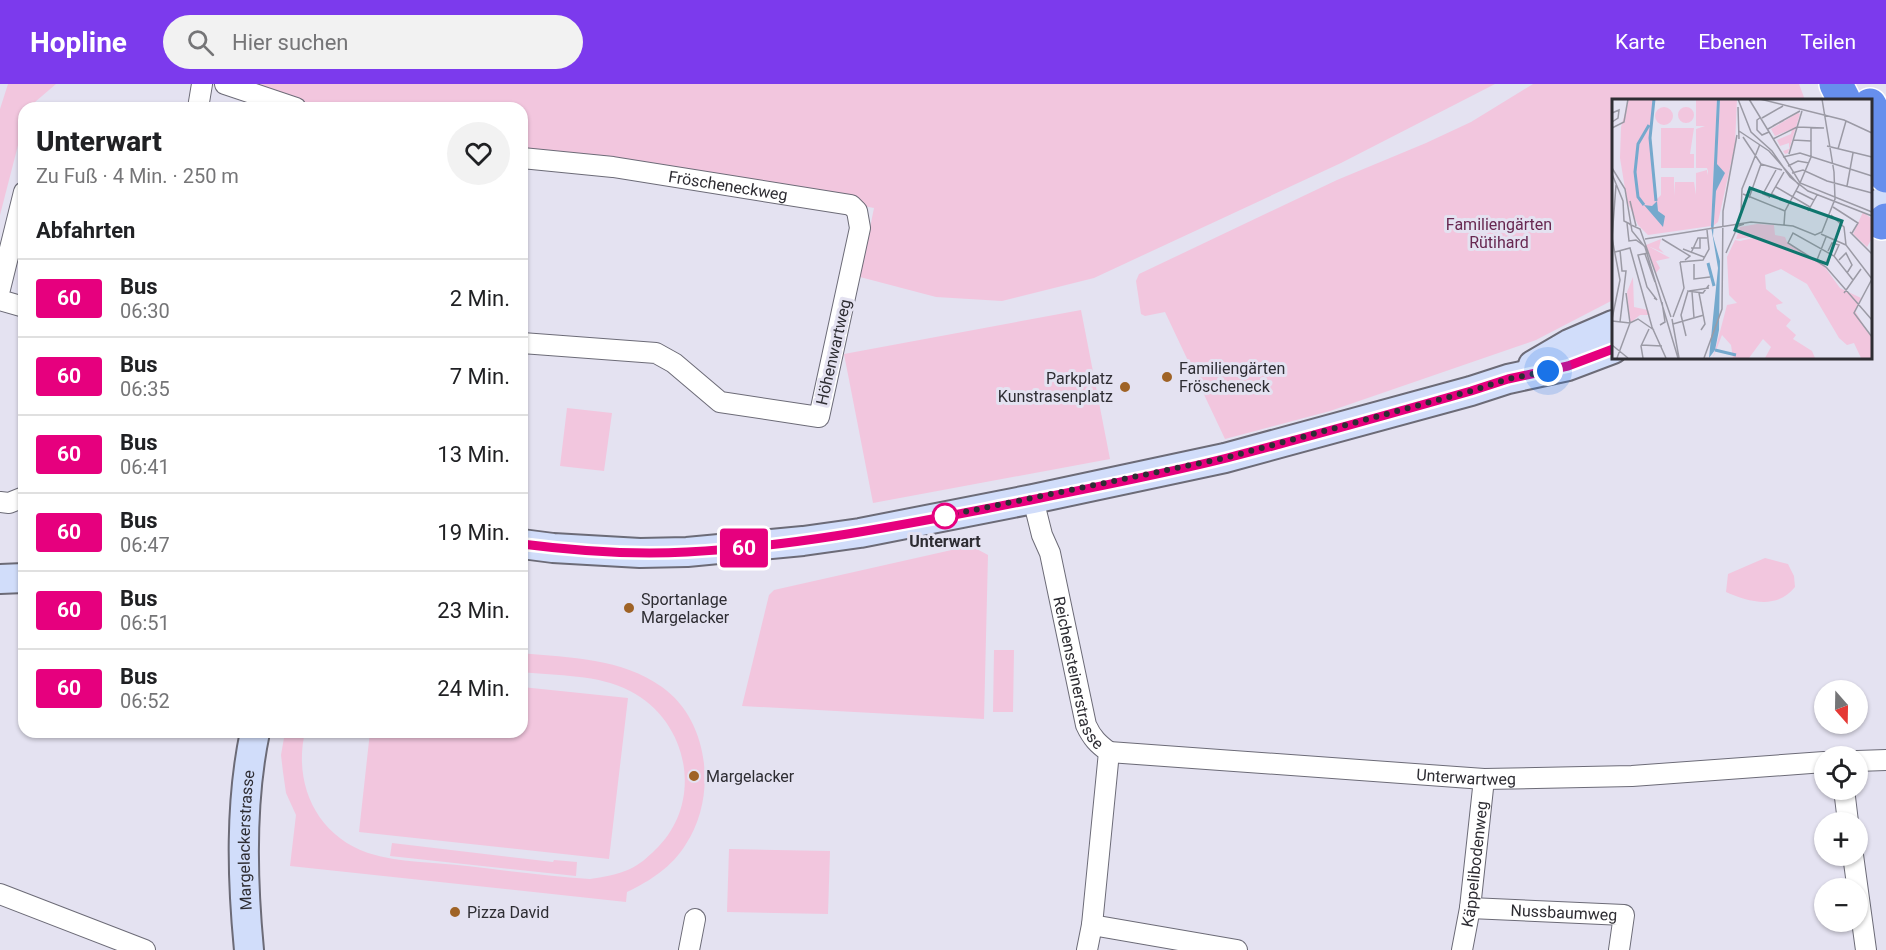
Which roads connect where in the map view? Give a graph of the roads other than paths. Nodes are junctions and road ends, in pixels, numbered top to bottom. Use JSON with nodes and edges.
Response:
{"nodes":[{"id":1,"x":202,"y":84,"type":"edge"},
{"id":2,"x":225,"y":84,"type":"edge"},
{"id":3,"x":1836,"y":84,"type":"edge"},
{"id":4,"x":1860,"y":84,"type":"edge"},
{"id":5,"x":1867,"y":84,"type":"edge"},
{"id":6,"x":1844,"y":99,"type":"edge"},
{"id":7,"x":1867,"y":99,"type":"edge"},
{"id":8,"x":199,"y":102,"type":"edge"},
{"id":9,"x":278,"y":102,"type":"edge"},
{"id":10,"x":1886,"y":105,"type":"edge"},
{"id":11,"x":1871,"y":109,"type":"edge"},
{"id":12,"x":1886,"y":140,"type":"edge"},
{"id":13,"x":1871,"y":147,"type":"edge"},
{"id":14,"x":528,"y":159,"type":"edge"},
{"id":15,"x":1886,"y":176,"type":"edge"},
{"id":16,"x":18,"y":216,"type":"edge"},
{"id":17,"x":848,"y":286,"type":"joint"},
{"id":18,"x":0,"y":289,"type":"edge"},
{"id":19,"x":0,"y":300,"type":"edge"},
{"id":20,"x":18,"y":305,"type":"edge"},
{"id":21,"x":1612,"y":325,"type":"edge"},
{"id":22,"x":528,"y":343,"type":"edge"},
{"id":23,"x":1612,"y":349,"type":"edge"},
{"id":24,"x":1508,"y":379,"type":"junction"},
{"id":25,"x":18,"y":499,"type":"edge"},
{"id":26,"x":1033,"y":499,"type":"junction"},
{"id":27,"x":0,"y":502,"type":"edge"},
{"id":28,"x":528,"y":545,"type":"edge"},
{"id":29,"x":18,"y":578,"type":"edge"},
{"id":30,"x":0,"y":579,"type":"edge"},
{"id":31,"x":254,"y":738,"type":"edge"},
{"id":32,"x":1109,"y":752,"type":"junction"},
{"id":33,"x":1886,"y":760,"type":"edge"},
{"id":34,"x":1868,"y":761,"type":"edge"},
{"id":35,"x":1814,"y":763,"type":"edge"},
{"id":36,"x":1484,"y":779,"type":"junction"},
{"id":37,"x":1855,"y":866,"type":"edge"},
{"id":38,"x":0,"y":894,"type":"edge"},
{"id":39,"x":1470,"y":908,"type":"junction"},
{"id":40,"x":695,"y":919,"type":"dead end"},
{"id":41,"x":1092,"y":925,"type":"junction"},
{"id":42,"x":145,"y":950,"type":"edge"},
{"id":43,"x":249,"y":950,"type":"edge"},
{"id":44,"x":689,"y":950,"type":"edge"},
{"id":45,"x":1087,"y":950,"type":"edge"},
{"id":46,"x":1237,"y":950,"type":"edge"},
{"id":47,"x":1462,"y":950,"type":"edge"},
{"id":48,"x":1619,"y":950,"type":"edge"},
{"id":49,"x":1866,"y":950,"type":"edge"}],
"edges":[{"from":1,"to":8,"type":"street"},
{"from":2,"to":9,"type":"street"},
{"from":3,"to":6,"type":"highway"},
{"from":4,"to":7,"type":"highway"},
{"from":5,"to":10,"type":"highway"},
{"from":11,"to":12,"type":"highway"},
{"from":13,"to":15,"type":"highway"},
{"from":14,"to":17,"type":"street","name":"Fröscheneckweg"},
{"from":16,"to":18,"type":"street"},
{"from":17,"to":22,"type":"street","name":"Höhenwartweg"},
{"from":19,"to":20,"type":"street"},
{"from":21,"to":24,"type":"main road"},
{"from":23,"to":24,"type":"main road"},
{"from":24,"to":26,"type":"main road"},
{"from":25,"to":27,"type":"street"},
{"from":26,"to":28,"type":"main road"},
{"from":26,"to":32,"type":"street","name":"Reichensteinerstrasse"},
{"from":29,"to":30,"type":"main road"},
{"from":31,"to":43,"type":"main road","name":"Margelackerstrasse"},
{"from":32,"to":36,"type":"street","name":"Unterwartweg"},
{"from":32,"to":41,"type":"street","name":"Reichensteinerstrasse"},
{"from":33,"to":34,"type":"street"},
{"from":35,"to":36,"type":"street","name":"Unterwartweg"},
{"from":36,"to":39,"type":"street","name":"Käppelibodenweg"},
{"from":37,"to":49,"type":"street"},
{"from":38,"to":42,"type":"street"},
{"from":39,"to":47,"type":"street","name":"Käppelibodenweg"},
{"from":39,"to":48,"type":"street","name":"Nussbaumweg"},
{"from":40,"to":44,"type":"street"},
{"from":41,"to":45,"type":"street","name":"Reichensteinerstrasse"},
{"from":41,"to":46,"type":"street"}]}
